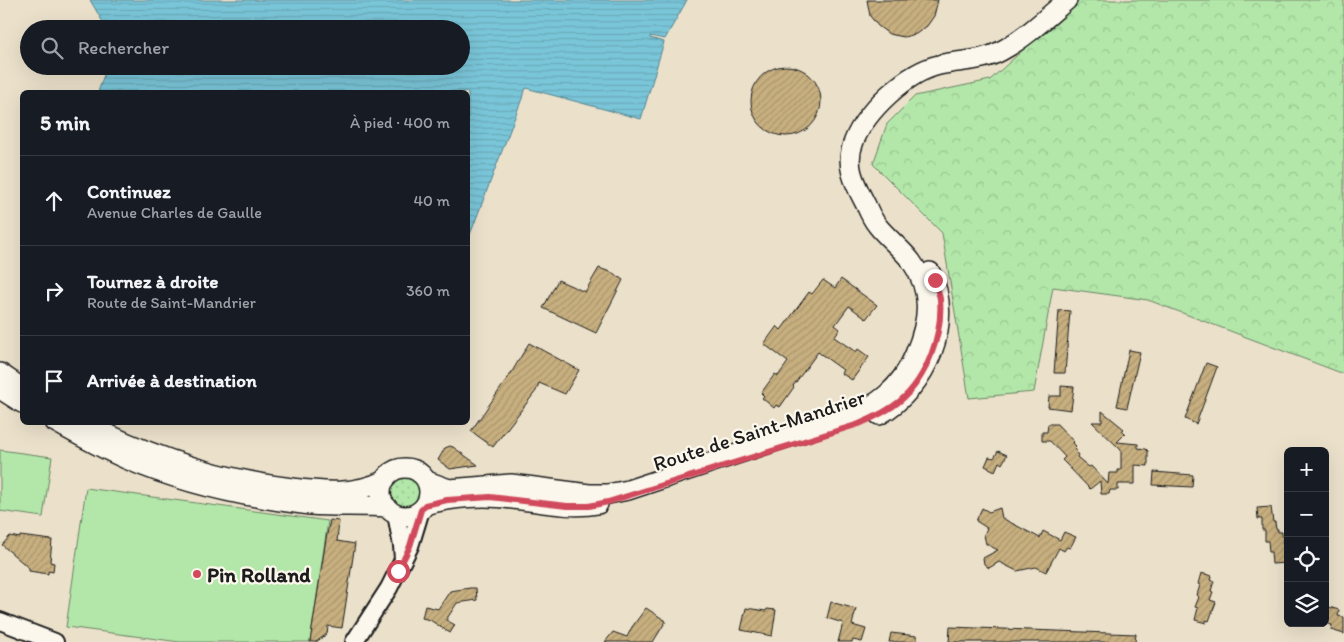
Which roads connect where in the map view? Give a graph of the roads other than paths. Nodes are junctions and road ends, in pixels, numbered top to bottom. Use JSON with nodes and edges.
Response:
{"nodes":[{"id":1,"x":1067,"y":0,"type":"edge"},
{"id":2,"x":866,"y":204,"type":"junction"},
{"id":3,"x":0,"y":373,"type":"edge"},
{"id":4,"x":20,"y":387,"type":"edge"},
{"id":5,"x":0,"y":389,"type":"edge"},
{"id":6,"x":20,"y":402,"type":"edge"},
{"id":7,"x":60,"y":425,"type":"edge"},
{"id":8,"x":89,"y":425,"type":"edge"},
{"id":9,"x":384,"y":480,"type":"junction"},
{"id":10,"x":427,"y":481,"type":"junction"},
{"id":11,"x":423,"y":508,"type":"junction"},
{"id":12,"x":391,"y":511,"type":"junction"},
{"id":13,"x":403,"y":559,"type":"junction"},
{"id":14,"x":0,"y":621,"type":"edge"},
{"id":15,"x":55,"y":642,"type":"edge"},
{"id":16,"x":354,"y":642,"type":"edge"}],
"edges":[{"from":1,"to":2,"type":"main road","name":"Route de Saint-Mandrier"},
{"from":2,"to":10,"type":"main road","name":"Route de Saint-Mandrier"},
{"from":2,"to":11,"type":"main road","name":"Route de Saint-Mandrier"},
{"from":3,"to":4,"type":"main road"},
{"from":5,"to":6,"type":"main road"},
{"from":7,"to":12,"type":"main road"},
{"from":8,"to":9,"type":"main road"},
{"from":9,"to":10,"type":"main road"},
{"from":9,"to":12,"type":"main road"},
{"from":10,"to":11,"type":"main road"},
{"from":11,"to":12,"type":"main road"},
{"from":11,"to":13,"type":"street"},
{"from":12,"to":13,"type":"street"},
{"from":13,"to":16,"type":"street"},
{"from":14,"to":15,"type":"street"}]}
